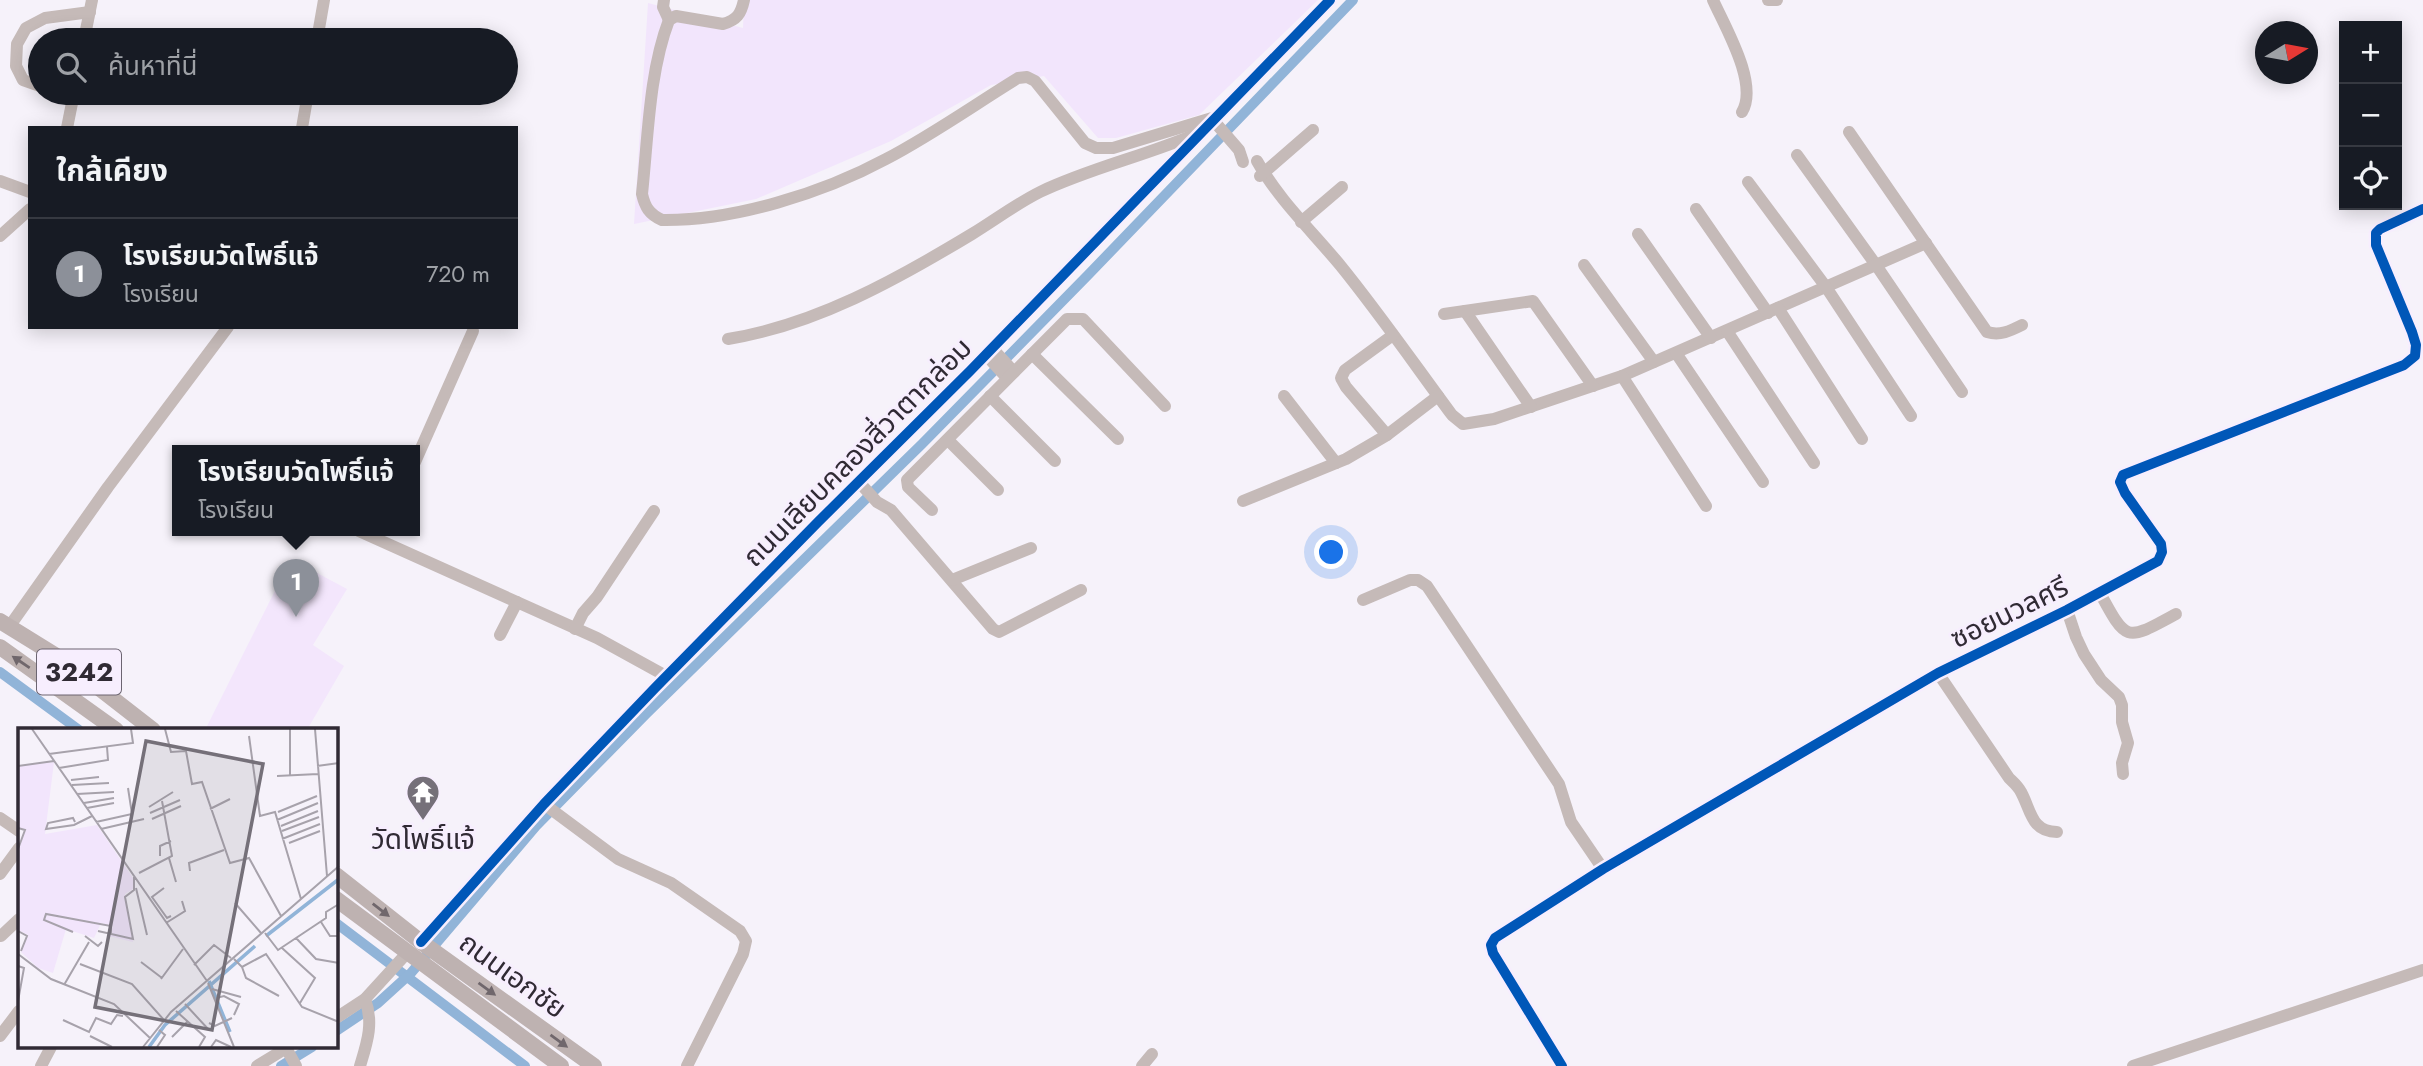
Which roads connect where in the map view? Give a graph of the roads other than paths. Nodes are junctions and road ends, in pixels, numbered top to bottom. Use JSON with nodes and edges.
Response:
{"nodes":[{"id":1,"x":324,"y":0,"type":"edge"},
{"id":2,"x":664,"y":0,"type":"edge"},
{"id":3,"x":744,"y":0,"type":"edge"},
{"id":4,"x":1330,"y":0,"type":"edge"},
{"id":5,"x":1713,"y":0,"type":"edge"},
{"id":6,"x":1768,"y":0,"type":"edge"},
{"id":7,"x":1777,"y":0,"type":"edge"},
{"id":8,"x":91,"y":6,"type":"edge"},
{"id":9,"x":669,"y":20,"type":"junction"},
{"id":10,"x":86,"y":28,"type":"edge"},
{"id":11,"x":319,"y":28,"type":"edge"},
{"id":12,"x":28,"y":82,"type":"edge"},
{"id":13,"x":72,"y":105,"type":"edge"},
{"id":14,"x":306,"y":105,"type":"edge"},
{"id":15,"x":1742,"y":112,"type":"dead end"},
{"id":16,"x":1214,"y":118,"type":"junction"},
{"id":17,"x":67,"y":126,"type":"edge"},
{"id":18,"x":302,"y":126,"type":"edge"},
{"id":19,"x":1313,"y":130,"type":"dead end"},
{"id":20,"x":1202,"y":132,"type":"junction"},
{"id":21,"x":1849,"y":132,"type":"dead end"},
{"id":22,"x":1797,"y":155,"type":"dead end"},
{"id":23,"x":1264,"y":177,"type":"junction"},
{"id":24,"x":0,"y":181,"type":"edge"},
{"id":25,"x":1748,"y":182,"type":"dead end"},
{"id":26,"x":1342,"y":187,"type":"dead end"},
{"id":27,"x":28,"y":191,"type":"edge"},
{"id":28,"x":1696,"y":209,"type":"dead end"},
{"id":29,"x":2423,"y":209,"type":"edge"},
{"id":30,"x":28,"y":211,"type":"edge"},
{"id":31,"x":1301,"y":222,"type":"junction"},
{"id":32,"x":1638,"y":234,"type":"dead end"},
{"id":33,"x":0,"y":236,"type":"edge"},
{"id":34,"x":1926,"y":243,"type":"junction"},
{"id":35,"x":1584,"y":265,"type":"dead end"},
{"id":36,"x":1876,"y":265,"type":"junction"},
{"id":37,"x":1826,"y":287,"type":"junction"},
{"id":38,"x":1465,"y":311,"type":"junction"},
{"id":39,"x":1773,"y":311,"type":"junction"},
{"id":40,"x":1444,"y":314,"type":"dead end"},
{"id":41,"x":2022,"y":325,"type":"dead end"},
{"id":42,"x":227,"y":329,"type":"edge"},
{"id":43,"x":473,"y":331,"type":"dead end"},
{"id":44,"x":1727,"y":331,"type":"junction"},
{"id":45,"x":1393,"y":335,"type":"junction"},
{"id":46,"x":1711,"y":338,"type":"junction"},
{"id":47,"x":727,"y":339,"type":"dead end"},
{"id":48,"x":1676,"y":353,"type":"junction"},
{"id":49,"x":991,"y":354,"type":"junction"},
{"id":50,"x":1032,"y":354,"type":"junction"},
{"id":51,"x":1654,"y":362,"type":"junction"},
{"id":52,"x":1007,"y":371,"type":"junction"},
{"id":53,"x":1622,"y":376,"type":"junction"},
{"id":54,"x":1593,"y":386,"type":"junction"},
{"id":55,"x":1962,"y":392,"type":"dead end"},
{"id":56,"x":990,"y":396,"type":"junction"},
{"id":57,"x":1284,"y":396,"type":"dead end"},
{"id":58,"x":1437,"y":396,"type":"junction"},
{"id":59,"x":1166,"y":406,"type":"dead end"},
{"id":60,"x":1531,"y":407,"type":"junction"},
{"id":61,"x":1911,"y":416,"type":"dead end"},
{"id":62,"x":1387,"y":435,"type":"junction"},
{"id":63,"x":1118,"y":439,"type":"dead end"},
{"id":64,"x":1862,"y":439,"type":"dead end"},
{"id":65,"x":948,"y":440,"type":"junction"},
{"id":66,"x":420,"y":451,"type":"edge"},
{"id":67,"x":1055,"y":461,"type":"dead end"},
{"id":68,"x":1336,"y":463,"type":"junction"},
{"id":69,"x":1814,"y":463,"type":"dead end"},
{"id":70,"x":1763,"y":482,"type":"dead end"},
{"id":71,"x":862,"y":486,"type":"junction"},
{"id":72,"x":998,"y":490,"type":"dead end"},
{"id":73,"x":1243,"y":501,"type":"dead end"},
{"id":74,"x":1706,"y":506,"type":"dead end"},
{"id":75,"x":932,"y":510,"type":"dead end"},
{"id":76,"x":654,"y":511,"type":"dead end"},
{"id":77,"x":378,"y":536,"type":"edge"},
{"id":78,"x":1031,"y":548,"type":"dead end"},
{"id":79,"x":952,"y":580,"type":"junction"},
{"id":80,"x":1081,"y":590,"type":"dead end"},
{"id":81,"x":2100,"y":593,"type":"junction"},
{"id":82,"x":1363,"y":600,"type":"dead end"},
{"id":83,"x":517,"y":602,"type":"junction"},
{"id":84,"x":2067,"y":610,"type":"junction"},
{"id":85,"x":2176,"y":614,"type":"dead end"},
{"id":86,"x":5,"y":624,"type":"edge"},
{"id":87,"x":575,"y":629,"type":"junction"},
{"id":88,"x":500,"y":635,"type":"dead end"},
{"id":89,"x":0,"y":647,"type":"edge"},
{"id":90,"x":1938,"y":673,"type":"junction"},
{"id":91,"x":666,"y":676,"type":"junction"},
{"id":92,"x":109,"y":728,"type":"edge"},
{"id":93,"x":150,"y":728,"type":"edge"},
{"id":94,"x":2123,"y":774,"type":"dead end"},
{"id":95,"x":547,"y":806,"type":"junction"},
{"id":96,"x":0,"y":818,"type":"edge"},
{"id":97,"x":18,"y":830,"type":"edge"},
{"id":98,"x":2057,"y":832,"type":"dead end"},
{"id":99,"x":18,"y":849,"type":"edge"},
{"id":100,"x":1603,"y":869,"type":"junction"},
{"id":101,"x":0,"y":874,"type":"edge"},
{"id":102,"x":338,"y":877,"type":"edge"},
{"id":103,"x":338,"y":901,"type":"edge"},
{"id":104,"x":18,"y":920,"type":"edge"},
{"id":105,"x":1,"y":936,"type":"edge"},
{"id":106,"x":424,"y":944,"type":"junction"},
{"id":107,"x":409,"y":956,"type":"junction"},
{"id":108,"x":2423,"y":970,"type":"edge"},
{"id":109,"x":366,"y":1002,"type":"junction"},
{"id":110,"x":0,"y":1013,"type":"edge"},
{"id":111,"x":16,"y":1016,"type":"edge"},
{"id":112,"x":338,"y":1017,"type":"edge"},
{"id":113,"x":0,"y":1036,"type":"edge"},
{"id":114,"x":50,"y":1048,"type":"edge"},
{"id":115,"x":288,"y":1049,"type":"edge"},
{"id":116,"x":1152,"y":1054,"type":"dead end"},
{"id":117,"x":41,"y":1066,"type":"edge"},
{"id":118,"x":257,"y":1066,"type":"edge"},
{"id":119,"x":296,"y":1066,"type":"edge"},
{"id":120,"x":360,"y":1066,"type":"edge"},
{"id":121,"x":561,"y":1066,"type":"edge"},
{"id":122,"x":594,"y":1066,"type":"edge"},
{"id":123,"x":687,"y":1066,"type":"edge"},
{"id":124,"x":1142,"y":1066,"type":"edge"},
{"id":125,"x":1562,"y":1066,"type":"edge"},
{"id":126,"x":2133,"y":1066,"type":"edge"}],
"edges":[{"from":1,"to":11,"type":"street"},
{"from":2,"to":9,"type":"street"},
{"from":3,"to":9,"type":"street"},
{"from":4,"to":16,"type":"street","name":"ถนนเลียบคลองสี่วาตากล่อม"},
{"from":5,"to":15,"type":"street"},
{"from":6,"to":7,"type":"street"},
{"from":8,"to":10,"type":"street"},
{"from":8,"to":12,"type":"street"},
{"from":9,"to":16,"type":"street"},
{"from":13,"to":17,"type":"street"},
{"from":14,"to":18,"type":"street"},
{"from":16,"to":20,"type":"street","name":"ถนนเลียบคลองสี่วาตากล่อม"},
{"from":16,"to":23,"type":"street"},
{"from":19,"to":23,"type":"street"},
{"from":20,"to":47,"type":"street"},
{"from":20,"to":49,"type":"street","name":"ถนนเลียบคลองสี่วาตากล่อม"},
{"from":21,"to":34,"type":"street"},
{"from":22,"to":36,"type":"street"},
{"from":23,"to":31,"type":"street"},
{"from":24,"to":27,"type":"street"},
{"from":25,"to":37,"type":"street"},
{"from":26,"to":31,"type":"street"},
{"from":28,"to":39,"type":"street"},
{"from":29,"to":81,"type":"street","name":"ซอยนวลศรี"},
{"from":30,"to":33,"type":"street"},
{"from":31,"to":45,"type":"street"},
{"from":32,"to":46,"type":"street"},
{"from":34,"to":36,"type":"street"},
{"from":34,"to":41,"type":"street"},
{"from":35,"to":51,"type":"street"},
{"from":36,"to":37,"type":"street"},
{"from":36,"to":55,"type":"street"},
{"from":37,"to":39,"type":"street"},
{"from":37,"to":61,"type":"street"},
{"from":38,"to":40,"type":"street"},
{"from":38,"to":54,"type":"street"},
{"from":38,"to":60,"type":"street"},
{"from":39,"to":44,"type":"street"},
{"from":39,"to":64,"type":"street"},
{"from":42,"to":86,"type":"street"},
{"from":43,"to":66,"type":"street"},
{"from":44,"to":46,"type":"street"},
{"from":44,"to":69,"type":"street"},
{"from":45,"to":58,"type":"street"},
{"from":45,"to":62,"type":"street"},
{"from":46,"to":48,"type":"street"},
{"from":48,"to":51,"type":"street"},
{"from":48,"to":70,"type":"street"},
{"from":49,"to":52,"type":"street"},
{"from":49,"to":71,"type":"street","name":"ถนนเลียบคลองสี่วาตากล่อม"},
{"from":50,"to":52,"type":"street"},
{"from":50,"to":59,"type":"street"},
{"from":50,"to":63,"type":"street"},
{"from":51,"to":53,"type":"street"},
{"from":52,"to":56,"type":"street"},
{"from":53,"to":54,"type":"street"},
{"from":53,"to":74,"type":"street"},
{"from":54,"to":60,"type":"street"},
{"from":56,"to":65,"type":"street"},
{"from":56,"to":67,"type":"street"},
{"from":57,"to":68,"type":"street"},
{"from":58,"to":60,"type":"street"},
{"from":58,"to":62,"type":"street"},
{"from":62,"to":68,"type":"street"},
{"from":65,"to":72,"type":"street"},
{"from":65,"to":75,"type":"street"},
{"from":68,"to":73,"type":"street"},
{"from":71,"to":79,"type":"street"},
{"from":71,"to":91,"type":"street","name":"ถนนเลียบคลองสี่วาตากล่อม"},
{"from":76,"to":87,"type":"street"},
{"from":77,"to":83,"type":"street"},
{"from":78,"to":79,"type":"street"},
{"from":79,"to":80,"type":"street"},
{"from":81,"to":84,"type":"street","name":"ซอยนวลศรี"},
{"from":81,"to":85,"type":"street"},
{"from":82,"to":100,"type":"street"},
{"from":83,"to":87,"type":"street"},
{"from":83,"to":88,"type":"street"},
{"from":84,"to":90,"type":"street","name":"ซอยนวลศรี"},
{"from":84,"to":94,"type":"street"},
{"from":86,"to":93,"type":"main road","number":"3242"},
{"from":87,"to":91,"type":"street"},
{"from":92,"to":89,"type":"main road","number":"3242","one_way":true},
{"from":90,"to":98,"type":"street"},
{"from":90,"to":100,"type":"street","name":"ซอยนวลศรี"},
{"from":91,"to":95,"type":"street","name":"ถนนเลียบคลองสี่วาตากล่อม"},
{"from":95,"to":106,"type":"street","name":"ถนนเลียบคลองสี่วาตากล่อม"},
{"from":95,"to":123,"type":"street"},
{"from":96,"to":97,"type":"street"},
{"from":99,"to":101,"type":"street"},
{"from":100,"to":125,"type":"street","name":"ซอยนวลศรี"},
{"from":102,"to":106,"type":"main road","name":"ถนนเอกชัย","one_way":true},
{"from":103,"to":107,"type":"main road","name":"ถนนเอกชัย"},
{"from":104,"to":105,"type":"street"},
{"from":106,"to":122,"type":"main road","name":"ถนนเอกชัย","one_way":true},
{"from":107,"to":109,"type":"street"},
{"from":107,"to":121,"type":"main road","name":"ถนนเอกชัย"},
{"from":108,"to":126,"type":"street"},
{"from":109,"to":112,"type":"street"},
{"from":109,"to":120,"type":"street"},
{"from":110,"to":111,"type":"street"},
{"from":111,"to":113,"type":"street"},
{"from":114,"to":117,"type":"street"},
{"from":115,"to":118,"type":"street"},
{"from":115,"to":119,"type":"street"},
{"from":116,"to":124,"type":"street"}]}
